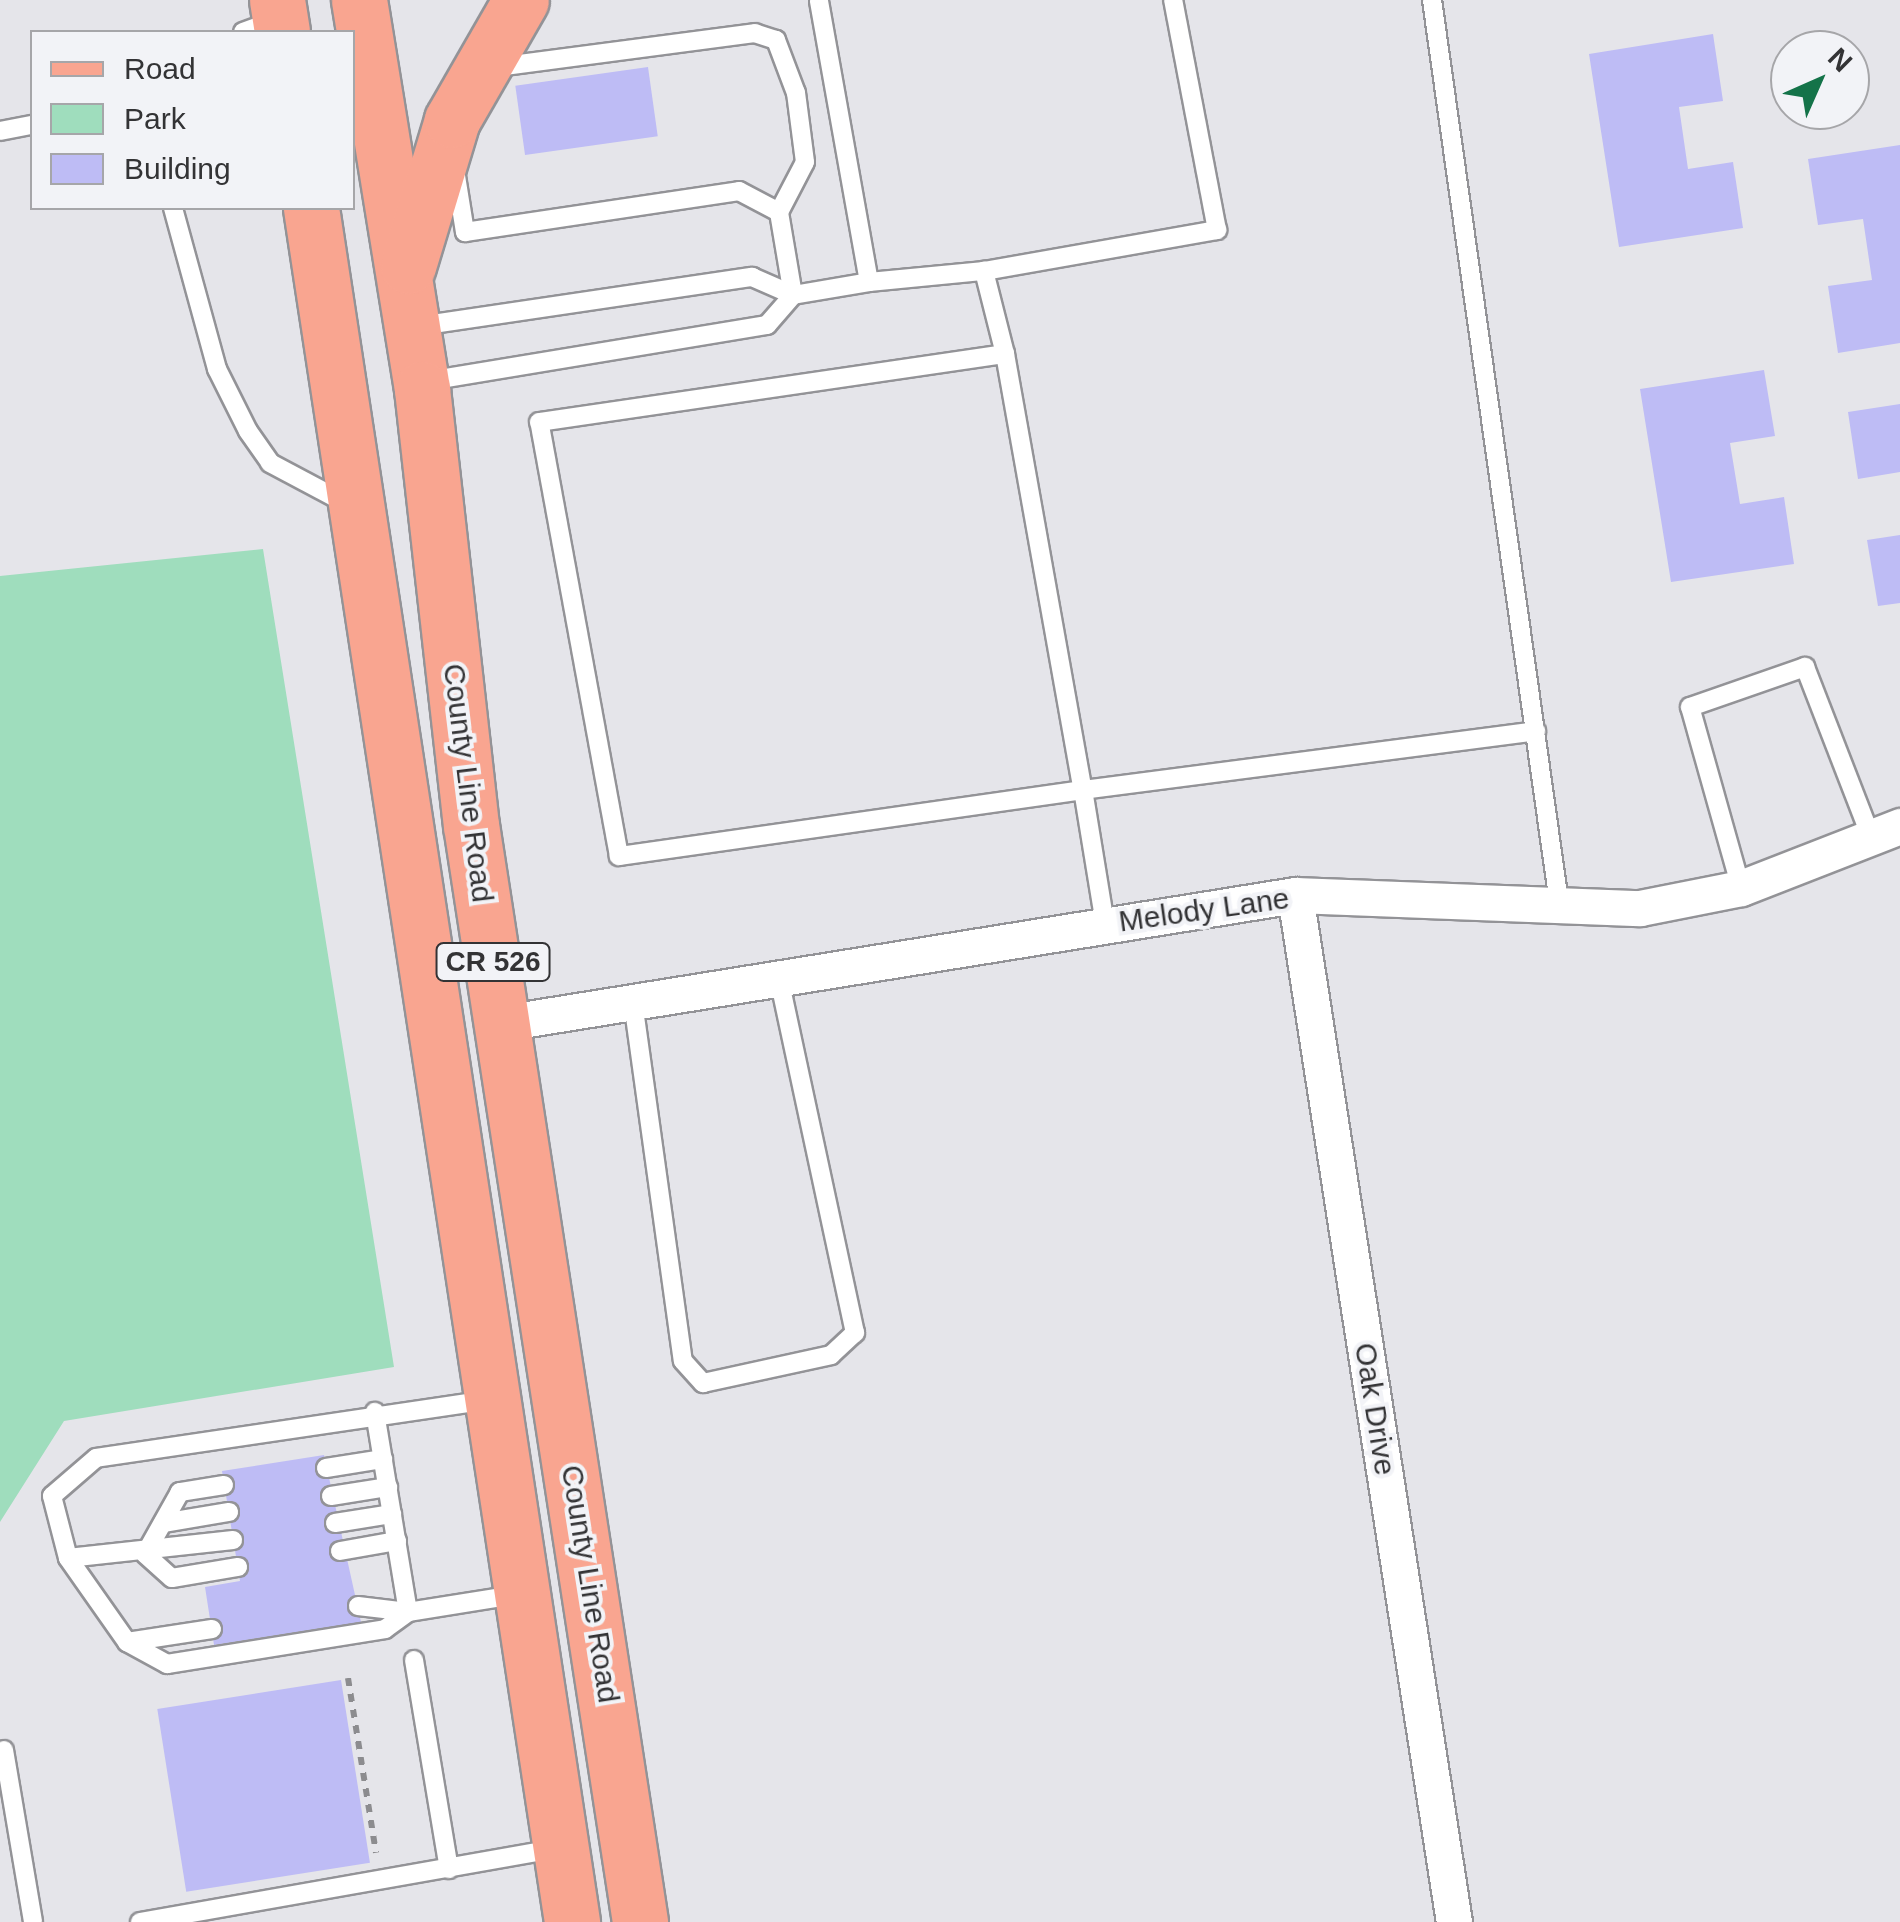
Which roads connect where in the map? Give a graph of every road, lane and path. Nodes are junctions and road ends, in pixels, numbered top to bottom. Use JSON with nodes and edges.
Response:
{"nodes":[{"id":1,"x":358,"y":0,"type":"edge"},
{"id":2,"x":521,"y":0,"type":"edge"},
{"id":3,"x":819,"y":0,"type":"edge"},
{"id":4,"x":1173,"y":0,"type":"edge"},
{"id":5,"x":1432,"y":0,"type":"edge"},
{"id":6,"x":30,"y":125,"type":"edge"},
{"id":7,"x":0,"y":131,"type":"edge"},
{"id":8,"x":174,"y":210,"type":"edge"},
{"id":9,"x":311,"y":210,"type":"edge"},
{"id":10,"x":779,"y":212,"type":"junction"},
{"id":11,"x":984,"y":271,"type":"junction"},
{"id":12,"x":869,"y":282,"type":"junction"},
{"id":13,"x":793,"y":294,"type":"junction"},
{"id":14,"x":408,"y":303,"type":"junction"},
{"id":15,"x":1005,"y":354,"type":"junction"},
{"id":16,"x":421,"y":382,"type":"junction"},
{"id":17,"x":361,"y":511,"type":"junction"},
{"id":18,"x":1536,"y":731,"type":"junction"},
{"id":19,"x":1083,"y":790,"type":"junction"},
{"id":20,"x":1886,"y":832,"type":"edge"},
{"id":21,"x":1741,"y":888,"type":"junction"},
{"id":22,"x":1295,"y":895,"type":"junction"},
{"id":23,"x":1560,"y":910,"type":"junction"},
{"id":24,"x":1105,"y":924,"type":"junction"},
{"id":25,"x":779,"y":978,"type":"junction"},
{"id":26,"x":633,"y":1002,"type":"junction"},
{"id":27,"x":502,"y":1023,"type":"junction"},
{"id":28,"x":494,"y":1399,"type":"junction"},
{"id":29,"x":376,"y":1412,"type":"junction"},
{"id":30,"x":383,"y":1459,"type":"junction"},
{"id":31,"x":326,"y":1468,"type":"dead end"},
{"id":32,"x":224,"y":1485,"type":"dead end"},
{"id":33,"x":388,"y":1486,"type":"junction"},
{"id":34,"x":331,"y":1496,"type":"dead end"},
{"id":35,"x":228,"y":1512,"type":"dead end"},
{"id":36,"x":392,"y":1514,"type":"junction"},
{"id":37,"x":163,"y":1523,"type":"junction"},
{"id":38,"x":336,"y":1523,"type":"dead end"},
{"id":39,"x":233,"y":1540,"type":"dead end"},
{"id":40,"x":396,"y":1542,"type":"junction"},
{"id":41,"x":340,"y":1551,"type":"dead end"},
{"id":42,"x":145,"y":1554,"type":"junction"},
{"id":43,"x":68,"y":1558,"type":"junction"},
{"id":44,"x":238,"y":1567,"type":"dead end"},
{"id":45,"x":524,"y":1594,"type":"junction"},
{"id":46,"x":358,"y":1606,"type":"dead end"},
{"id":47,"x":408,"y":1612,"type":"junction"},
{"id":48,"x":212,"y":1629,"type":"dead end"},
{"id":49,"x":127,"y":1642,"type":"junction"},
{"id":50,"x":414,"y":1660,"type":"dead end"},
{"id":51,"x":348,"y":1678,"type":"dead end"},
{"id":52,"x":4,"y":1750,"type":"dead end"},
{"id":53,"x":563,"y":1847,"type":"junction"},
{"id":54,"x":449,"y":1869,"type":"junction"},
{"id":55,"x":381,"y":1884,"type":"junction"},
{"id":56,"x":33,"y":1922,"type":"edge"},
{"id":57,"x":140,"y":1922,"type":"edge"},
{"id":58,"x":572,"y":1922,"type":"edge"},
{"id":59,"x":640,"y":1922,"type":"edge"},
{"id":60,"x":1454,"y":1922,"type":"edge"}],
"edges":[{"from":1,"to":14,"type":"main road","name":"County Line Road","number":"CR 526"},
{"from":2,"to":14,"type":"main road"},
{"from":3,"to":12,"type":"lane"},
{"from":4,"to":11,"type":"lane"},
{"from":5,"to":18,"type":"lane"},
{"from":6,"to":7,"type":"lane"},
{"from":8,"to":17,"type":"lane"},
{"from":9,"to":17,"type":"main road","name":"County Line Road","number":"CR 526"},
{"from":10,"to":10,"type":"lane"},
{"from":10,"to":13,"type":"lane"},
{"from":11,"to":12,"type":"lane"},
{"from":11,"to":15,"type":"lane"},
{"from":12,"to":13,"type":"lane"},
{"from":13,"to":14,"type":"lane"},
{"from":13,"to":16,"type":"lane"},
{"from":14,"to":16,"type":"main road","name":"County Line Road","number":"CR 526"},
{"from":15,"to":19,"type":"lane"},
{"from":15,"to":19,"type":"lane"},
{"from":16,"to":27,"type":"main road","name":"County Line Road","number":"CR 526"},
{"from":17,"to":28,"type":"main road","name":"County Line Road","number":"CR 526"},
{"from":18,"to":19,"type":"lane"},
{"from":18,"to":23,"type":"lane"},
{"from":19,"to":24,"type":"lane"},
{"from":20,"to":21,"type":"street","name":"Melody Lane"},
{"from":20,"to":21,"type":"lane"},
{"from":21,"to":23,"type":"street","name":"Melody Lane"},
{"from":22,"to":23,"type":"street","name":"Melody Lane"},
{"from":22,"to":24,"type":"street","name":"Melody Lane"},
{"from":22,"to":60,"type":"street","name":"Oak Drive"},
{"from":24,"to":25,"type":"street","name":"Melody Lane"},
{"from":25,"to":26,"type":"street","name":"Melody Lane"},
{"from":25,"to":26,"type":"lane"},
{"from":26,"to":27,"type":"street","name":"Melody Lane"},
{"from":27,"to":59,"type":"main road","name":"County Line Road","number":"CR 526"},
{"from":28,"to":29,"type":"lane"},
{"from":28,"to":45,"type":"main road","name":"County Line Road","number":"CR 526"},
{"from":29,"to":30,"type":"lane"},
{"from":29,"to":43,"type":"lane"},
{"from":30,"to":31,"type":"lane"},
{"from":30,"to":33,"type":"lane"},
{"from":32,"to":37,"type":"lane"},
{"from":33,"to":34,"type":"lane"},
{"from":33,"to":36,"type":"lane"},
{"from":35,"to":37,"type":"lane"},
{"from":36,"to":38,"type":"lane"},
{"from":36,"to":40,"type":"lane"},
{"from":37,"to":42,"type":"lane"},
{"from":39,"to":42,"type":"lane"},
{"from":40,"to":41,"type":"lane"},
{"from":40,"to":47,"type":"lane"},
{"from":42,"to":43,"type":"lane"},
{"from":42,"to":44,"type":"lane"},
{"from":43,"to":49,"type":"lane"},
{"from":45,"to":47,"type":"lane"},
{"from":45,"to":53,"type":"main road","name":"County Line Road","number":"CR 526"},
{"from":46,"to":47,"type":"lane"},
{"from":47,"to":49,"type":"lane"},
{"from":48,"to":49,"type":"lane"},
{"from":50,"to":54,"type":"lane"},
{"from":51,"to":55,"type":"path"},
{"from":52,"to":56,"type":"lane"},
{"from":53,"to":54,"type":"lane"},
{"from":53,"to":58,"type":"main road","name":"County Line Road","number":"CR 526"},
{"from":54,"to":55,"type":"lane"},
{"from":55,"to":57,"type":"lane"}]}
